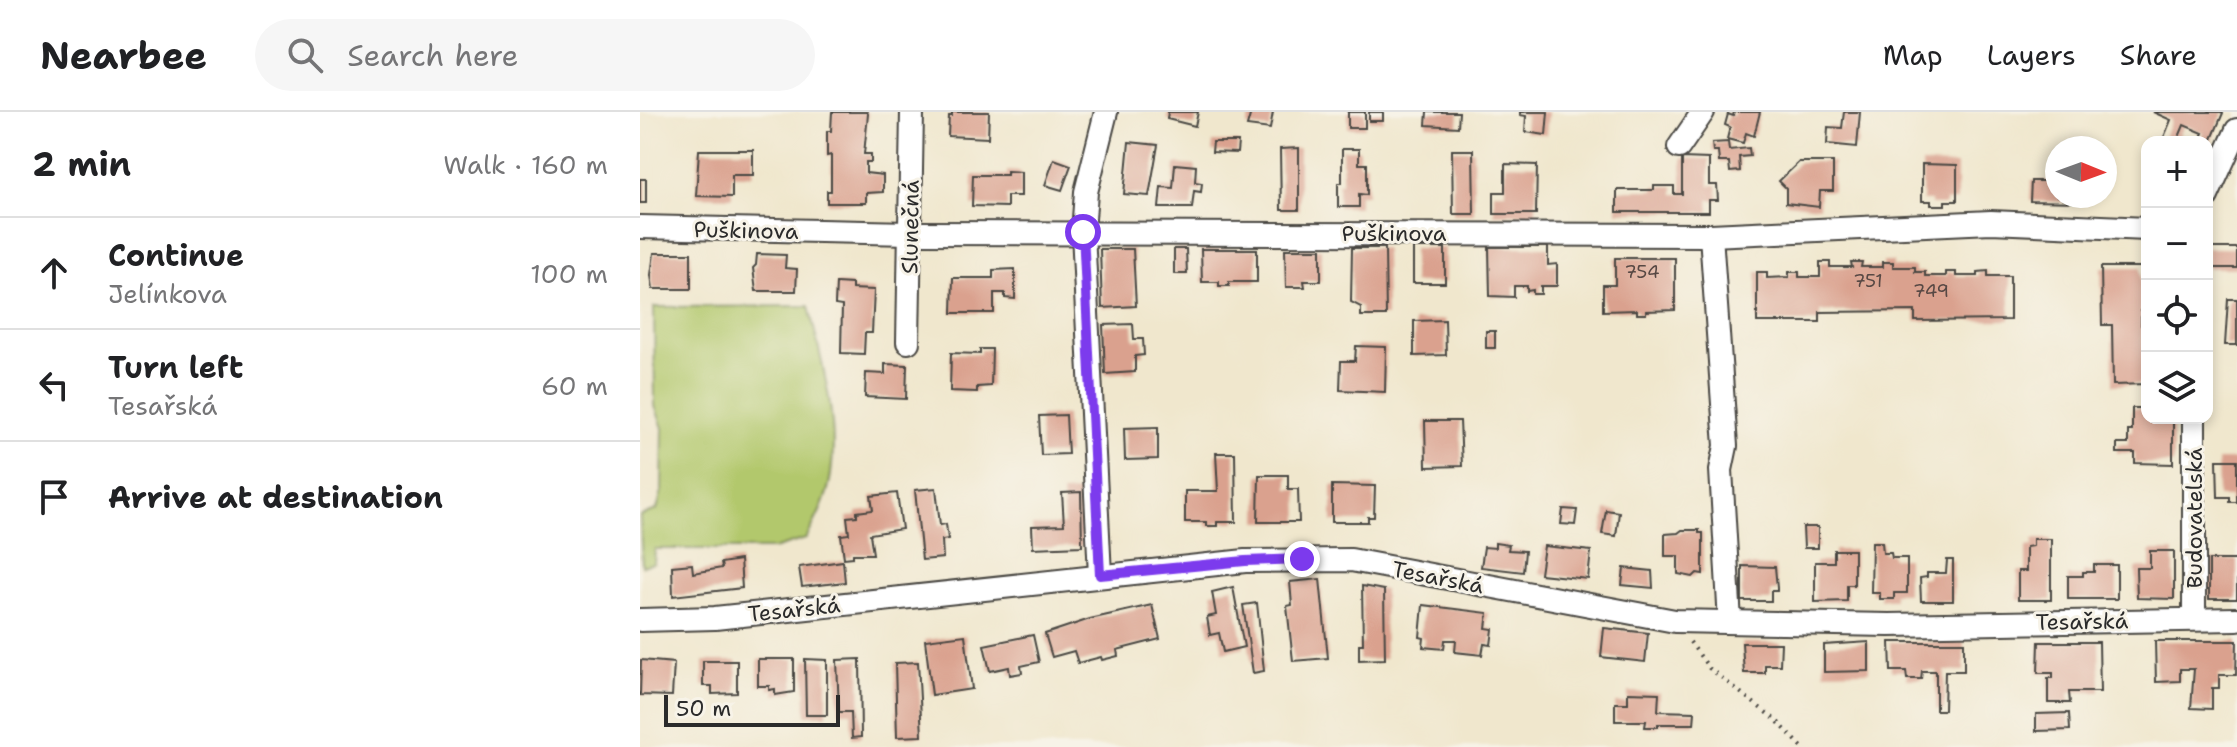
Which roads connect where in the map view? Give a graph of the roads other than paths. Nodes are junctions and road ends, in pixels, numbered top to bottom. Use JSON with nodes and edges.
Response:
{"nodes":[{"id":1,"x":912,"y":112,"type":"edge"},
{"id":2,"x":1106,"y":112,"type":"edge"},
{"id":3,"x":1703,"y":112,"type":"edge"},
{"id":4,"x":2237,"y":130,"type":"edge"},
{"id":5,"x":1679,"y":147,"type":"dead end"},
{"id":6,"x":2213,"y":183,"type":"edge"},
{"id":7,"x":640,"y":227,"type":"edge"},
{"id":8,"x":2141,"y":229,"type":"edge"},
{"id":9,"x":1083,"y":232,"type":"junction"},
{"id":10,"x":910,"y":233,"type":"junction"},
{"id":11,"x":1711,"y":235,"type":"junction"},
{"id":12,"x":908,"y":342,"type":"dead end"},
{"id":13,"x":2194,"y":424,"type":"edge"},
{"id":14,"x":1100,"y":575,"type":"junction"},
{"id":15,"x":2194,"y":619,"type":"junction"},
{"id":16,"x":2237,"y":619,"type":"edge"},
{"id":17,"x":640,"y":620,"type":"edge"},
{"id":18,"x":1730,"y":622,"type":"junction"}],
"edges":[{"from":1,"to":10,"type":"street","name":"Slunečná"},
{"from":2,"to":9,"type":"street"},
{"from":3,"to":5,"type":"street"},
{"from":4,"to":6,"type":"street"},
{"from":7,"to":10,"type":"street","name":"Puškinova"},
{"from":8,"to":11,"type":"street","name":"Puškinova"},
{"from":9,"to":10,"type":"street","name":"Puškinova"},
{"from":9,"to":11,"type":"street","name":"Puškinova"},
{"from":9,"to":14,"type":"street"},
{"from":10,"to":12,"type":"street","name":"Slunečná"},
{"from":11,"to":18,"type":"street"},
{"from":13,"to":15,"type":"street","name":"Budovatelská"},
{"from":14,"to":17,"type":"street","name":"Tesařská"},
{"from":14,"to":18,"type":"street","name":"Tesařská"},
{"from":15,"to":16,"type":"street","name":"Tesařská"},
{"from":15,"to":18,"type":"street","name":"Tesařská"}]}
